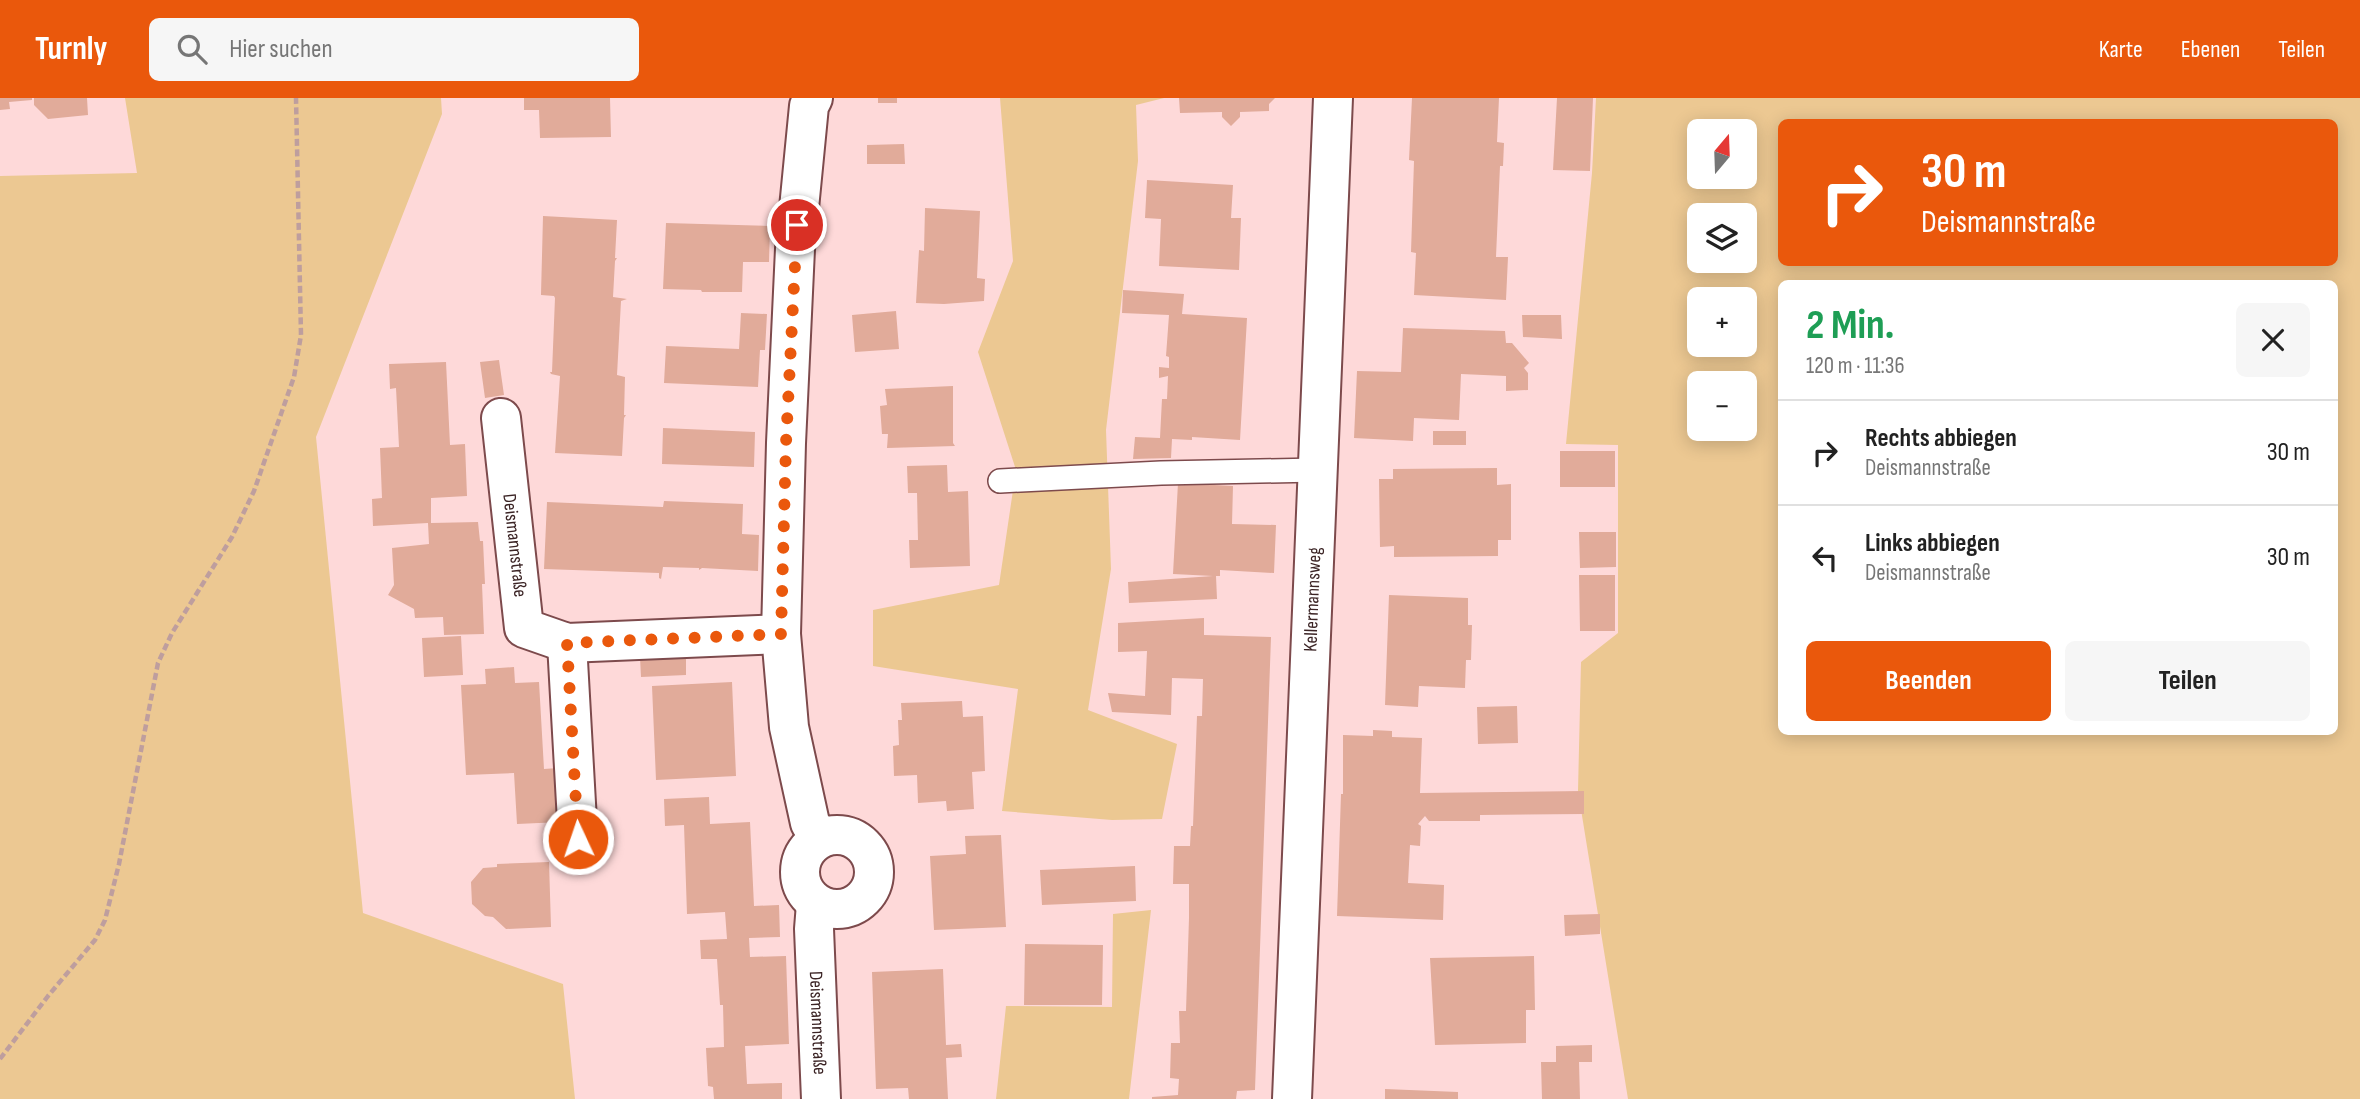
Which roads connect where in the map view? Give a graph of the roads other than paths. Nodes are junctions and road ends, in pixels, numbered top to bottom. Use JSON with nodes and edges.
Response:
{"nodes":[{"id":1,"x":1333,"y":98,"type":"edge"},
{"id":2,"x":806,"y":101,"type":"edge"},
{"id":3,"x":501,"y":418,"type":"dead end"},
{"id":4,"x":1317,"y":470,"type":"junction"},
{"id":5,"x":1000,"y":481,"type":"dead end"},
{"id":6,"x":781,"y":634,"type":"junction"},
{"id":7,"x":567,"y":643,"type":"junction"},
{"id":8,"x":820,"y":838,"type":"junction"},
{"id":9,"x":578,"y":839,"type":"dead end"},
{"id":10,"x":816,"y":904,"type":"junction"},
{"id":11,"x":821,"y":1099,"type":"edge"},
{"id":12,"x":1292,"y":1099,"type":"edge"}],
"edges":[{"from":1,"to":4,"type":"street","name":"Kellermannsweg"},
{"from":2,"to":6,"type":"street"},
{"from":3,"to":7,"type":"street","name":"Deismannstraße"},
{"from":4,"to":5,"type":"lane"},
{"from":4,"to":12,"type":"street","name":"Kellermannsweg"},
{"from":6,"to":7,"type":"street","name":"Deismannstraße"},
{"from":6,"to":8,"type":"street"},
{"from":7,"to":9,"type":"street"},
{"from":8,"to":10,"type":"street"},
{"from":8,"to":10,"type":"street"},
{"from":10,"to":11,"type":"street","name":"Deismannstraße"}]}
